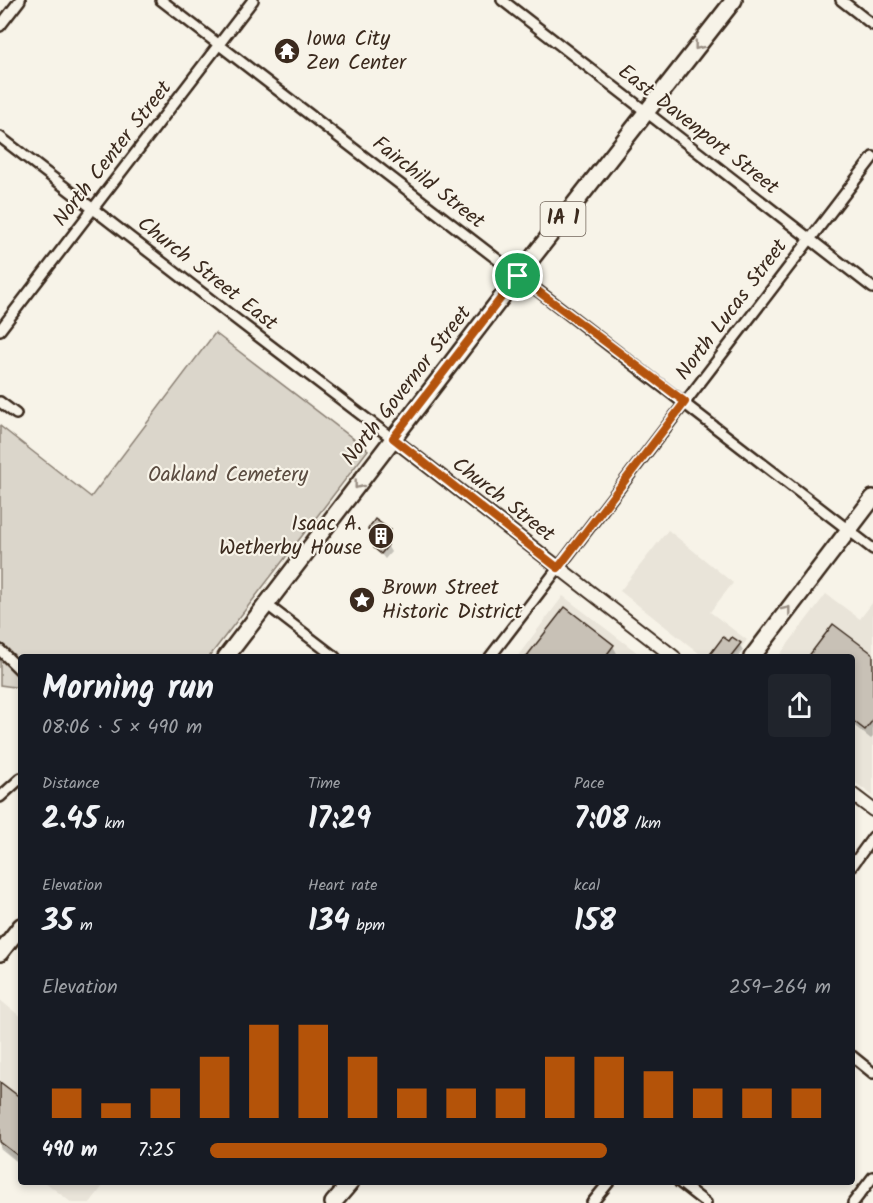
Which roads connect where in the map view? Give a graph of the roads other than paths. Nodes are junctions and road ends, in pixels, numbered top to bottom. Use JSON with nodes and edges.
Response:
{"nodes":[{"id":1,"x":20,"y":0,"type":"edge"},
{"id":2,"x":161,"y":0,"type":"edge"},
{"id":3,"x":253,"y":0,"type":"edge"},
{"id":4,"x":502,"y":0,"type":"edge"},
{"id":5,"x":734,"y":0,"type":"edge"},
{"id":6,"x":841,"y":0,"type":"edge"},
{"id":7,"x":873,"y":25,"type":"edge"},
{"id":8,"x":0,"y":26,"type":"edge"},
{"id":9,"x":219,"y":45,"type":"junction"},
{"id":10,"x":647,"y":112,"type":"junction"},
{"id":11,"x":0,"y":137,"type":"edge"},
{"id":12,"x":873,"y":157,"type":"edge"},
{"id":13,"x":93,"y":209,"type":"junction"},
{"id":14,"x":810,"y":239,"type":"junction"},
{"id":15,"x":518,"y":276,"type":"junction"},
{"id":16,"x":873,"y":288,"type":"edge"},
{"id":17,"x":0,"y":330,"type":"edge"},
{"id":18,"x":0,"y":402,"type":"edge"},
{"id":19,"x":685,"y":402,"type":"junction"},
{"id":20,"x":16,"y":414,"type":"dead end"},
{"id":21,"x":393,"y":438,"type":"junction"},
{"id":22,"x":873,"y":498,"type":"edge"},
{"id":23,"x":848,"y":530,"type":"junction"},
{"id":24,"x":873,"y":549,"type":"edge"},
{"id":25,"x":558,"y":568,"type":"junction"},
{"id":26,"x":266,"y":604,"type":"junction"},
{"id":27,"x":0,"y":650,"type":"edge"},
{"id":28,"x":228,"y":654,"type":"edge"},
{"id":29,"x":331,"y":654,"type":"edge"},
{"id":30,"x":492,"y":654,"type":"edge"},
{"id":31,"x":670,"y":654,"type":"edge"},
{"id":32,"x":754,"y":654,"type":"edge"},
{"id":33,"x":18,"y":668,"type":"edge"},
{"id":34,"x":18,"y":781,"type":"edge"},
{"id":35,"x":855,"y":796,"type":"edge"},
{"id":36,"x":0,"y":797,"type":"edge"},
{"id":37,"x":873,"y":810,"type":"edge"},
{"id":38,"x":873,"y":837,"type":"edge"},
{"id":39,"x":855,"y":862,"type":"edge"},
{"id":40,"x":18,"y":930,"type":"edge"},
{"id":41,"x":0,"y":953,"type":"edge"},
{"id":42,"x":855,"y":1058,"type":"edge"},
{"id":43,"x":873,"y":1073,"type":"edge"},
{"id":44,"x":873,"y":1177,"type":"edge"},
{"id":45,"x":348,"y":1185,"type":"edge"},
{"id":46,"x":607,"y":1185,"type":"edge"},
{"id":47,"x":683,"y":1185,"type":"edge"},
{"id":48,"x":333,"y":1203,"type":"edge"},
{"id":49,"x":592,"y":1203,"type":"edge"},
{"id":50,"x":706,"y":1203,"type":"edge"},
{"id":51,"x":853,"y":1203,"type":"edge"}],
"edges":[{"from":1,"to":8,"type":"street"},
{"from":2,"to":9,"type":"street","name":"Fairchild Street"},
{"from":3,"to":9,"type":"street","name":"North Center Street"},
{"from":4,"to":10,"type":"street","name":"East Davenport Street"},
{"from":5,"to":10,"type":"main road","name":"North Governor Street","number":"IA 1","one_way":true},
{"from":6,"to":7,"type":"street"},
{"from":9,"to":13,"type":"street","name":"North Center Street"},
{"from":9,"to":15,"type":"street","name":"Fairchild Street"},
{"from":10,"to":14,"type":"street","name":"East Davenport Street"},
{"from":10,"to":15,"type":"main road","name":"North Governor Street","number":"IA 1"},
{"from":11,"to":13,"type":"street","name":"Church Street East"},
{"from":12,"to":14,"type":"street","name":"North Lucas Street"},
{"from":13,"to":17,"type":"street","name":"North Center Street"},
{"from":13,"to":21,"type":"street","name":"Church Street East"},
{"from":14,"to":16,"type":"street","name":"East Davenport Street"},
{"from":14,"to":19,"type":"street","name":"North Lucas Street"},
{"from":15,"to":19,"type":"street","name":"Fairchild Street"},
{"from":15,"to":21,"type":"main road","name":"North Governor Street","number":"IA 1"},
{"from":18,"to":20,"type":"street"},
{"from":19,"to":23,"type":"street","name":"Fairchild Street"},
{"from":19,"to":25,"type":"street","name":"North Lucas Street"},
{"from":21,"to":25,"type":"street","name":"Church Street"},
{"from":21,"to":26,"type":"main road","name":"North Governor Street","number":"IA 1","one_way":true},
{"from":22,"to":23,"type":"main road"},
{"from":23,"to":24,"type":"street","name":"Fairchild Street"},
{"from":32,"to":23,"type":"main road","one_way":true},
{"from":25,"to":30,"type":"street","name":"North Lucas Street"},
{"from":25,"to":31,"type":"street","name":"Church Street"},
{"from":26,"to":28,"type":"main road","name":"North Governor Street","number":"IA 1"},
{"from":26,"to":29,"type":"street"},
{"from":27,"to":33,"type":"street"},
{"from":34,"to":36,"type":"street"},
{"from":35,"to":37,"type":"street"},
{"from":38,"to":39,"type":"street"},
{"from":40,"to":41,"type":"main road"},
{"from":42,"to":43,"type":"street"},
{"from":44,"to":51,"type":"street"},
{"from":45,"to":48,"type":"main road"},
{"from":46,"to":49,"type":"street"},
{"from":47,"to":50,"type":"street"}]}
